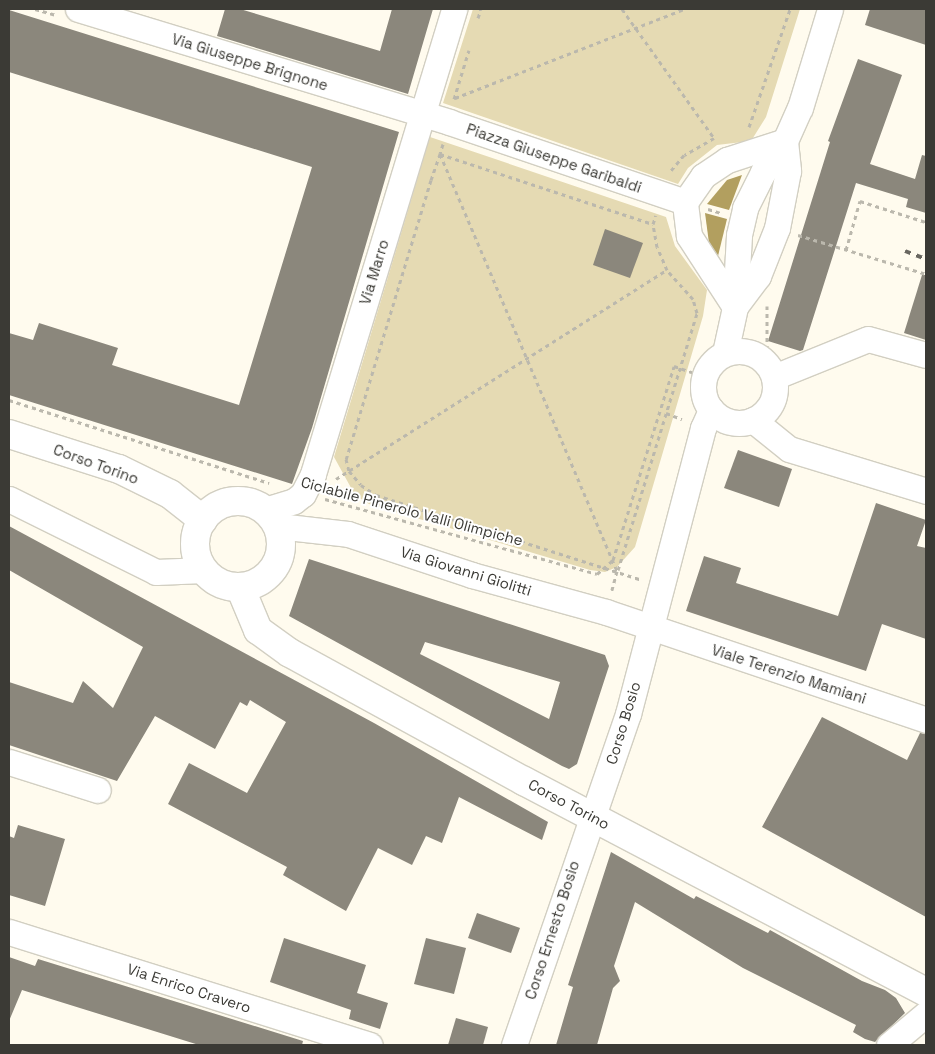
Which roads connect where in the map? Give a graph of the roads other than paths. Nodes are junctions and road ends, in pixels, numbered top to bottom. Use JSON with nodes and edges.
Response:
{"nodes":[{"id":1,"x":78,"y":9,"type":"edge"},
{"id":2,"x":454,"y":9,"type":"edge"},
{"id":3,"x":830,"y":9,"type":"edge"},
{"id":4,"x":421,"y":116,"type":"junction"},
{"id":5,"x":785,"y":141,"type":"junction"},
{"id":6,"x":685,"y":202,"type":"junction"},
{"id":7,"x":735,"y":307,"type":"junction"},
{"id":8,"x":725,"y":353,"type":"junction"},
{"id":9,"x":926,"y":355,"type":"edge"},
{"id":10,"x":774,"y":377,"type":"junction"},
{"id":11,"x":711,"y":410,"type":"junction"},
{"id":12,"x":753,"y":420,"type":"junction"},
{"id":13,"x":9,"y":434,"type":"edge"},
{"id":14,"x":926,"y":491,"type":"edge"},
{"id":15,"x":9,"y":499,"type":"edge"},
{"id":16,"x":271,"y":518,"type":"junction"},
{"id":17,"x":202,"y":520,"type":"junction"},
{"id":18,"x":204,"y":570,"type":"junction"},
{"id":19,"x":240,"y":587,"type":"junction"},
{"id":20,"x":652,"y":629,"type":"junction"},
{"id":21,"x":926,"y":720,"type":"edge"},
{"id":22,"x":9,"y":762,"type":"edge"},
{"id":23,"x":98,"y":790,"type":"dead end"},
{"id":24,"x":592,"y":816,"type":"junction"},
{"id":25,"x":9,"y":932,"type":"edge"},
{"id":26,"x":926,"y":992,"type":"edge"},
{"id":27,"x":926,"y":1014,"type":"edge"},
{"id":28,"x":370,"y":1045,"type":"edge"},
{"id":29,"x":514,"y":1045,"type":"edge"},
{"id":30,"x":889,"y":1045,"type":"edge"}],
"edges":[{"from":1,"to":4,"type":"street","name":"Via Giuseppe Brignone"},
{"from":2,"to":4,"type":"street","name":"Via Marro"},
{"from":3,"to":5,"type":"street"},
{"from":4,"to":6,"type":"street","name":"Piazza Giuseppe Garibaldi"},
{"from":4,"to":16,"type":"street","name":"Via Marro"},
{"from":5,"to":6,"type":"street"},
{"from":5,"to":7,"type":"street"},
{"from":5,"to":7,"type":"street"},
{"from":6,"to":7,"type":"street"},
{"from":7,"to":8,"type":"street"},
{"from":8,"to":10,"type":"street"},
{"from":8,"to":11,"type":"street"},
{"from":9,"to":10,"type":"street"},
{"from":10,"to":12,"type":"street"},
{"from":11,"to":12,"type":"street"},
{"from":11,"to":20,"type":"street"},
{"from":12,"to":14,"type":"street"},
{"from":13,"to":17,"type":"main road","name":"Corso Torino"},
{"from":15,"to":18,"type":"street"},
{"from":16,"to":17,"type":"main road"},
{"from":16,"to":19,"type":"main road"},
{"from":16,"to":20,"type":"street","name":"Via Giovanni Giolitti"},
{"from":17,"to":18,"type":"main road"},
{"from":18,"to":19,"type":"main road"},
{"from":19,"to":24,"type":"main road","name":"Corso Torino"},
{"from":20,"to":21,"type":"street","name":"Viale Terenzio Mamiani"},
{"from":20,"to":24,"type":"street","name":"Corso Bosio"},
{"from":22,"to":23,"type":"street"},
{"from":24,"to":26,"type":"main road","name":"Corso Torino"},
{"from":24,"to":29,"type":"street","name":"Corso Ernesto Bosio"},
{"from":25,"to":28,"type":"street","name":"Via Enrico Cravero"},
{"from":27,"to":30,"type":"street"}]}
